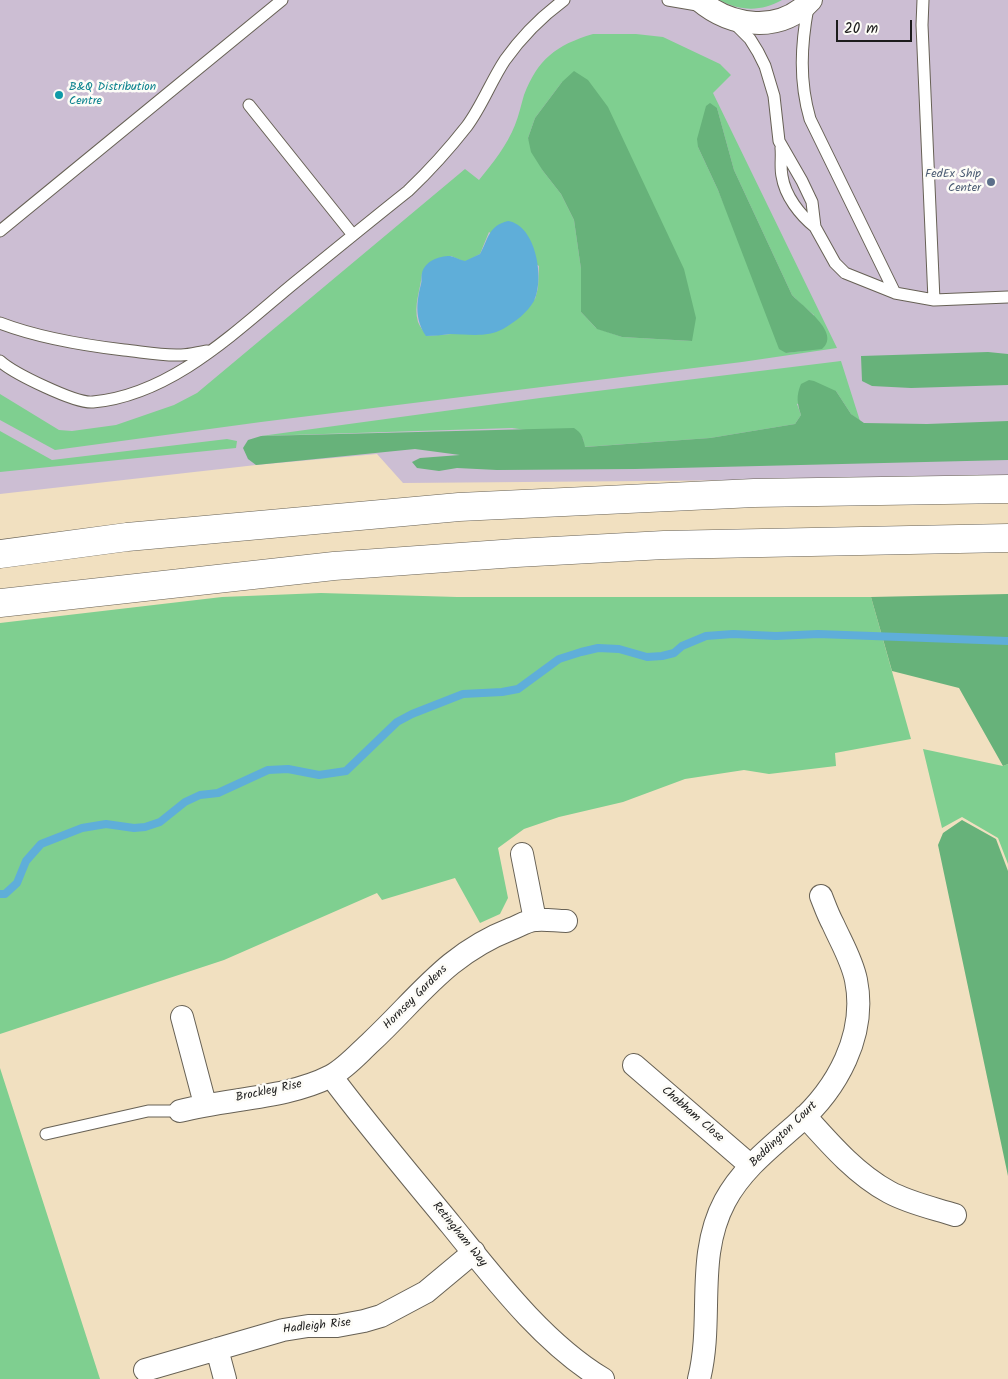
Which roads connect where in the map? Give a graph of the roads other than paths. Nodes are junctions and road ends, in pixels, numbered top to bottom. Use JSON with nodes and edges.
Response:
{"nodes":[{"id":1,"x":282,"y":0,"type":"edge"},
{"id":2,"x":564,"y":0,"type":"edge"},
{"id":3,"x":668,"y":0,"type":"edge"},
{"id":4,"x":923,"y":0,"type":"edge"},
{"id":5,"x":809,"y":1,"type":"edge"},
{"id":6,"x":703,"y":3,"type":"edge"},
{"id":7,"x":731,"y":20,"type":"junction"},
{"id":8,"x":249,"y":105,"type":"dead end"},
{"id":9,"x":781,"y":147,"type":"junction"},
{"id":10,"x":816,"y":228,"type":"junction"},
{"id":11,"x":0,"y":231,"type":"edge"},
{"id":12,"x":353,"y":234,"type":"junction"},
{"id":13,"x":895,"y":293,"type":"junction"},
{"id":14,"x":1008,"y":297,"type":"edge"},
{"id":15,"x":934,"y":300,"type":"junction"},
{"id":16,"x":0,"y":323,"type":"edge"},
{"id":17,"x":214,"y":350,"type":"junction"},
{"id":18,"x":0,"y":361,"type":"edge"},
{"id":19,"x":1008,"y":489,"type":"edge"},
{"id":20,"x":1008,"y":538,"type":"edge"},
{"id":21,"x":0,"y":554,"type":"edge"},
{"id":22,"x":0,"y":603,"type":"edge"},
{"id":23,"x":522,"y":854,"type":"dead end"},
{"id":24,"x":821,"y":896,"type":"dead end"},
{"id":25,"x":535,"y":920,"type":"junction"},
{"id":26,"x":566,"y":922,"type":"dead end"},
{"id":27,"x":182,"y":1017,"type":"dead end"},
{"id":28,"x":634,"y":1065,"type":"dead end"},
{"id":29,"x":331,"y":1076,"type":"junction"},
{"id":30,"x":205,"y":1104,"type":"junction"},
{"id":31,"x":180,"y":1111,"type":"joint"},
{"id":32,"x":805,"y":1116,"type":"junction"},
{"id":33,"x":46,"y":1134,"type":"dead end"},
{"id":34,"x":750,"y":1166,"type":"junction"},
{"id":35,"x":955,"y":1215,"type":"dead end"},
{"id":36,"x":474,"y":1252,"type":"junction"},
{"id":37,"x":217,"y":1349,"type":"junction"},
{"id":38,"x":145,"y":1370,"type":"dead end"},
{"id":39,"x":225,"y":1379,"type":"edge"},
{"id":40,"x":603,"y":1379,"type":"edge"},
{"id":41,"x":699,"y":1379,"type":"edge"}],
"edges":[{"from":1,"to":11,"type":"lane"},
{"from":2,"to":12,"type":"lane"},
{"from":3,"to":6,"type":"lane"},
{"from":4,"to":15,"type":"lane"},
{"from":5,"to":7,"type":"street"},
{"from":5,"to":13,"type":"lane"},
{"from":6,"to":7,"type":"street"},
{"from":7,"to":9,"type":"lane"},
{"from":8,"to":12,"type":"lane"},
{"from":9,"to":10,"type":"lane"},
{"from":9,"to":10,"type":"lane"},
{"from":10,"to":13,"type":"lane"},
{"from":12,"to":17,"type":"lane"},
{"from":13,"to":15,"type":"lane"},
{"from":14,"to":15,"type":"lane"},
{"from":16,"to":17,"type":"lane"},
{"from":17,"to":18,"type":"lane"},
{"from":19,"to":21,"type":"highway"},
{"from":20,"to":22,"type":"highway"},
{"from":23,"to":25,"type":"street"},
{"from":24,"to":32,"type":"street","name":"Beddington Court"},
{"from":25,"to":26,"type":"street","name":"Hornsey Gardens"},
{"from":25,"to":29,"type":"street","name":"Hornsey Gardens"},
{"from":27,"to":30,"type":"street"},
{"from":28,"to":34,"type":"street","name":"Chobham Close"},
{"from":29,"to":30,"type":"street","name":"Brockley Rise"},
{"from":29,"to":36,"type":"street","name":"Retingham Way"},
{"from":30,"to":31,"type":"street","name":"Brockley Rise"},
{"from":31,"to":33,"type":"lane"},
{"from":32,"to":34,"type":"street","name":"Beddington Court"},
{"from":32,"to":35,"type":"street"},
{"from":34,"to":41,"type":"street","name":"Beddington Court"},
{"from":36,"to":37,"type":"street","name":"Hadleigh Rise"},
{"from":36,"to":40,"type":"street","name":"Retingham Way"},
{"from":37,"to":38,"type":"street","name":"Hadleigh Rise"},
{"from":37,"to":39,"type":"street"}]}
